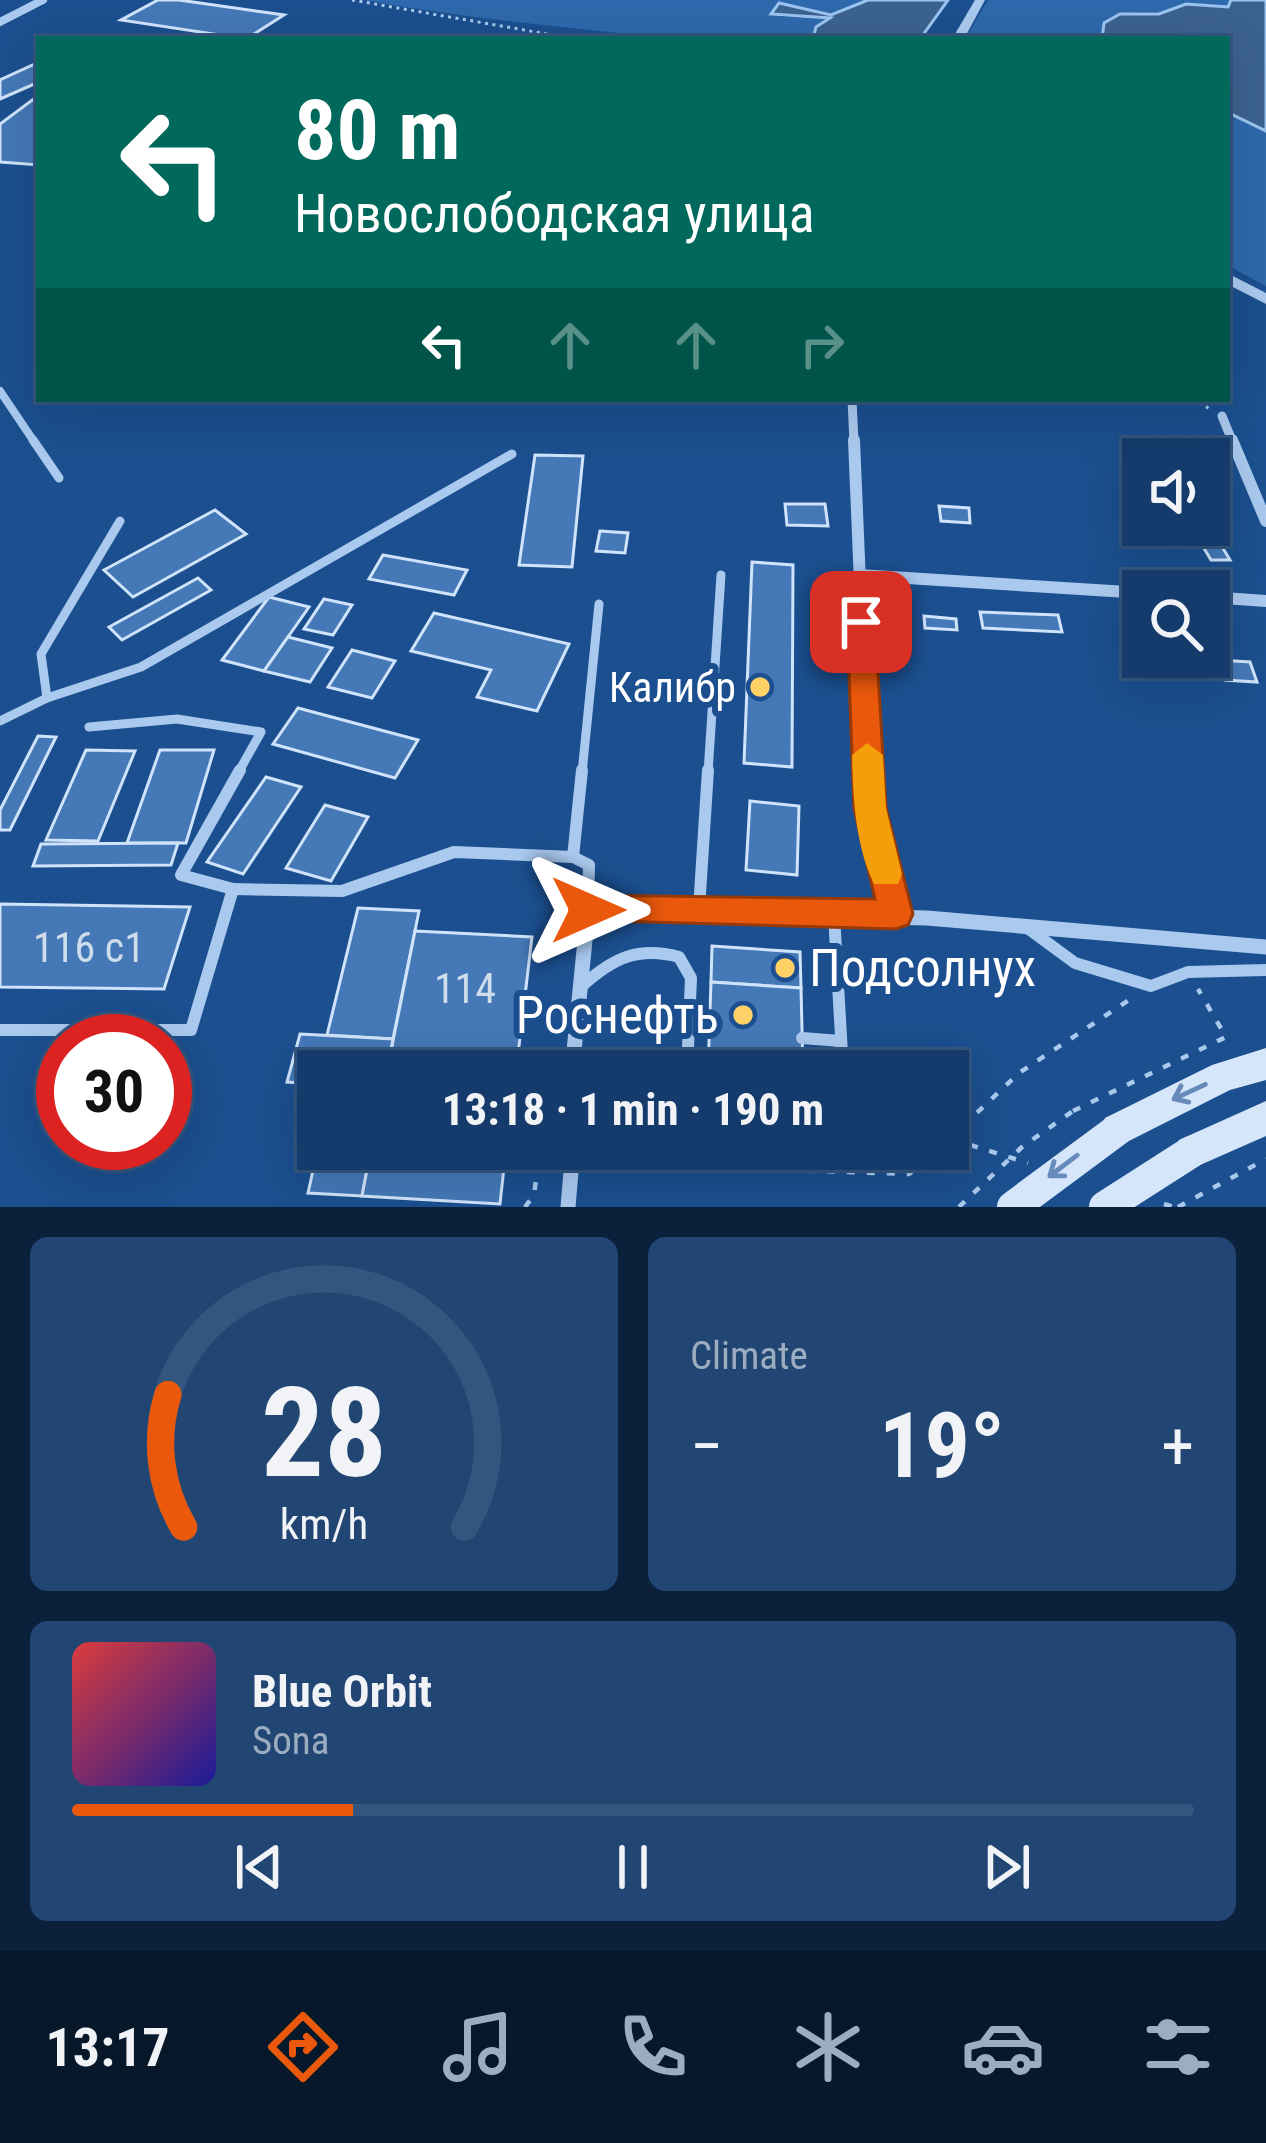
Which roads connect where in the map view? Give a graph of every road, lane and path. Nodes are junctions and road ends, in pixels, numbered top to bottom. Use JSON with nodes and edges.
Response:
{"nodes":[{"id":1,"x":43,"y":0,"type":"edge"},
{"id":2,"x":352,"y":0,"type":"edge"},
{"id":3,"x":980,"y":0,"type":"edge"},
{"id":4,"x":0,"y":22,"type":"edge"},
{"id":5,"x":559,"y":36,"type":"edge"},
{"id":6,"x":960,"y":36,"type":"edge"},
{"id":7,"x":1230,"y":280,"type":"edge"},
{"id":8,"x":1266,"y":299,"type":"edge"},
{"id":9,"x":0,"y":391,"type":"edge"},
{"id":10,"x":852,"y":402,"type":"edge"},
{"id":11,"x":1198,"y":402,"type":"edge"},
{"id":12,"x":1222,"y":416,"type":"joint"},
{"id":13,"x":512,"y":454,"type":"dead end"},
{"id":14,"x":58,"y":478,"type":"dead end"},
{"id":15,"x":121,"y":520,"type":"dead end"},
{"id":16,"x":1266,"y":521,"type":"edge"},
{"id":17,"x":721,"y":575,"type":"dead end"},
{"id":18,"x":859,"y":575,"type":"junction"},
{"id":19,"x":1122,"y":592,"type":"edge"},
{"id":20,"x":1230,"y":599,"type":"edge"},
{"id":21,"x":1266,"y":601,"type":"edge"},
{"id":22,"x":598,"y":604,"type":"dead end"},
{"id":23,"x":47,"y":698,"type":"junction"},
{"id":24,"x":0,"y":722,"type":"edge"},
{"id":25,"x":89,"y":728,"type":"dead end"},
{"id":26,"x":573,"y":857,"type":"junction"},
{"id":27,"x":233,"y":889,"type":"junction"},
{"id":28,"x":699,"y":909,"type":"junction"},
{"id":29,"x":588,"y":910,"type":"junction"},
{"id":30,"x":834,"y":912,"type":"junction"},
{"id":31,"x":896,"y":914,"type":"junction"},
{"id":32,"x":1023,"y":924,"type":"junction"},
{"id":33,"x":1266,"y":947,"type":"edge"},
{"id":34,"x":1266,"y":970,"type":"edge"},
{"id":35,"x":1188,"y":973,"type":"junction"},
{"id":36,"x":1150,"y":986,"type":"junction"},
{"id":37,"x":578,"y":989,"type":"junction"},
{"id":38,"x":0,"y":1030,"type":"edge"},
{"id":39,"x":689,"y":1031,"type":"junction"},
{"id":40,"x":709,"y":1032,"type":"dead end"},
{"id":41,"x":802,"y":1039,"type":"dead end"},
{"id":42,"x":841,"y":1041,"type":"junction"},
{"id":43,"x":574,"y":1050,"type":"edge"},
{"id":44,"x":688,"y":1050,"type":"edge"},
{"id":45,"x":841,"y":1050,"type":"edge"},
{"id":46,"x":1266,"y":1064,"type":"edge"},
{"id":47,"x":1266,"y":1118,"type":"edge"},
{"id":48,"x":969,"y":1120,"type":"edge"},
{"id":49,"x":1266,"y":1159,"type":"edge"},
{"id":50,"x":537,"y":1170,"type":"edge"},
{"id":51,"x":573,"y":1170,"type":"edge"},
{"id":52,"x":786,"y":1170,"type":"edge"},
{"id":53,"x":914,"y":1170,"type":"edge"},
{"id":54,"x":573,"y":1203,"type":"edge"},
{"id":55,"x":525,"y":1207,"type":"edge"},
{"id":56,"x":959,"y":1207,"type":"edge"},
{"id":57,"x":1013,"y":1207,"type":"edge"},
{"id":58,"x":1105,"y":1207,"type":"edge"},
{"id":59,"x":1178,"y":1207,"type":"edge"}],
"edges":[{"from":1,"to":4,"type":"street"},
{"from":2,"to":5,"type":"path"},
{"from":3,"to":6,"type":"street"},
{"from":7,"to":8,"type":"street"},
{"from":9,"to":14,"type":"lane"},
{"from":10,"to":18,"type":"street"},
{"from":11,"to":12,"type":"path"},
{"from":12,"to":16,"type":"street"},
{"from":13,"to":23,"type":"lane"},
{"from":15,"to":23,"type":"lane"},
{"from":17,"to":28,"type":"lane"},
{"from":18,"to":19,"type":"street"},
{"from":18,"to":31,"type":"street"},
{"from":20,"to":21,"type":"street"},
{"from":22,"to":26,"type":"lane"},
{"from":23,"to":24,"type":"lane"},
{"from":25,"to":27,"type":"lane"},
{"from":26,"to":27,"type":"lane"},
{"from":26,"to":29,"type":"lane"},
{"from":27,"to":38,"type":"lane"},
{"from":28,"to":29,"type":"street"},
{"from":28,"to":30,"type":"street"},
{"from":29,"to":37,"type":"street"},
{"from":30,"to":31,"type":"street"},
{"from":30,"to":42,"type":"lane"},
{"from":31,"to":32,"type":"street"},
{"from":32,"to":33,"type":"street"},
{"from":32,"to":36,"type":"lane"},
{"from":34,"to":35,"type":"lane"},
{"from":35,"to":36,"type":"lane"},
{"from":35,"to":56,"type":"path","bridge":true},
{"from":36,"to":48,"type":"path"},
{"from":37,"to":39,"type":"lane"},
{"from":37,"to":43,"type":"street"},
{"from":39,"to":40,"type":"lane"},
{"from":39,"to":44,"type":"lane"},
{"from":41,"to":42,"type":"lane"},
{"from":42,"to":45,"type":"lane"},
{"from":46,"to":57,"type":"main road","one_way":true,"bridge":true},
{"from":47,"to":58,"type":"main road","bridge":true},
{"from":49,"to":59,"type":"path"},
{"from":50,"to":55,"type":"path"},
{"from":51,"to":54,"type":"street"},
{"from":52,"to":53,"type":"path"}]}
